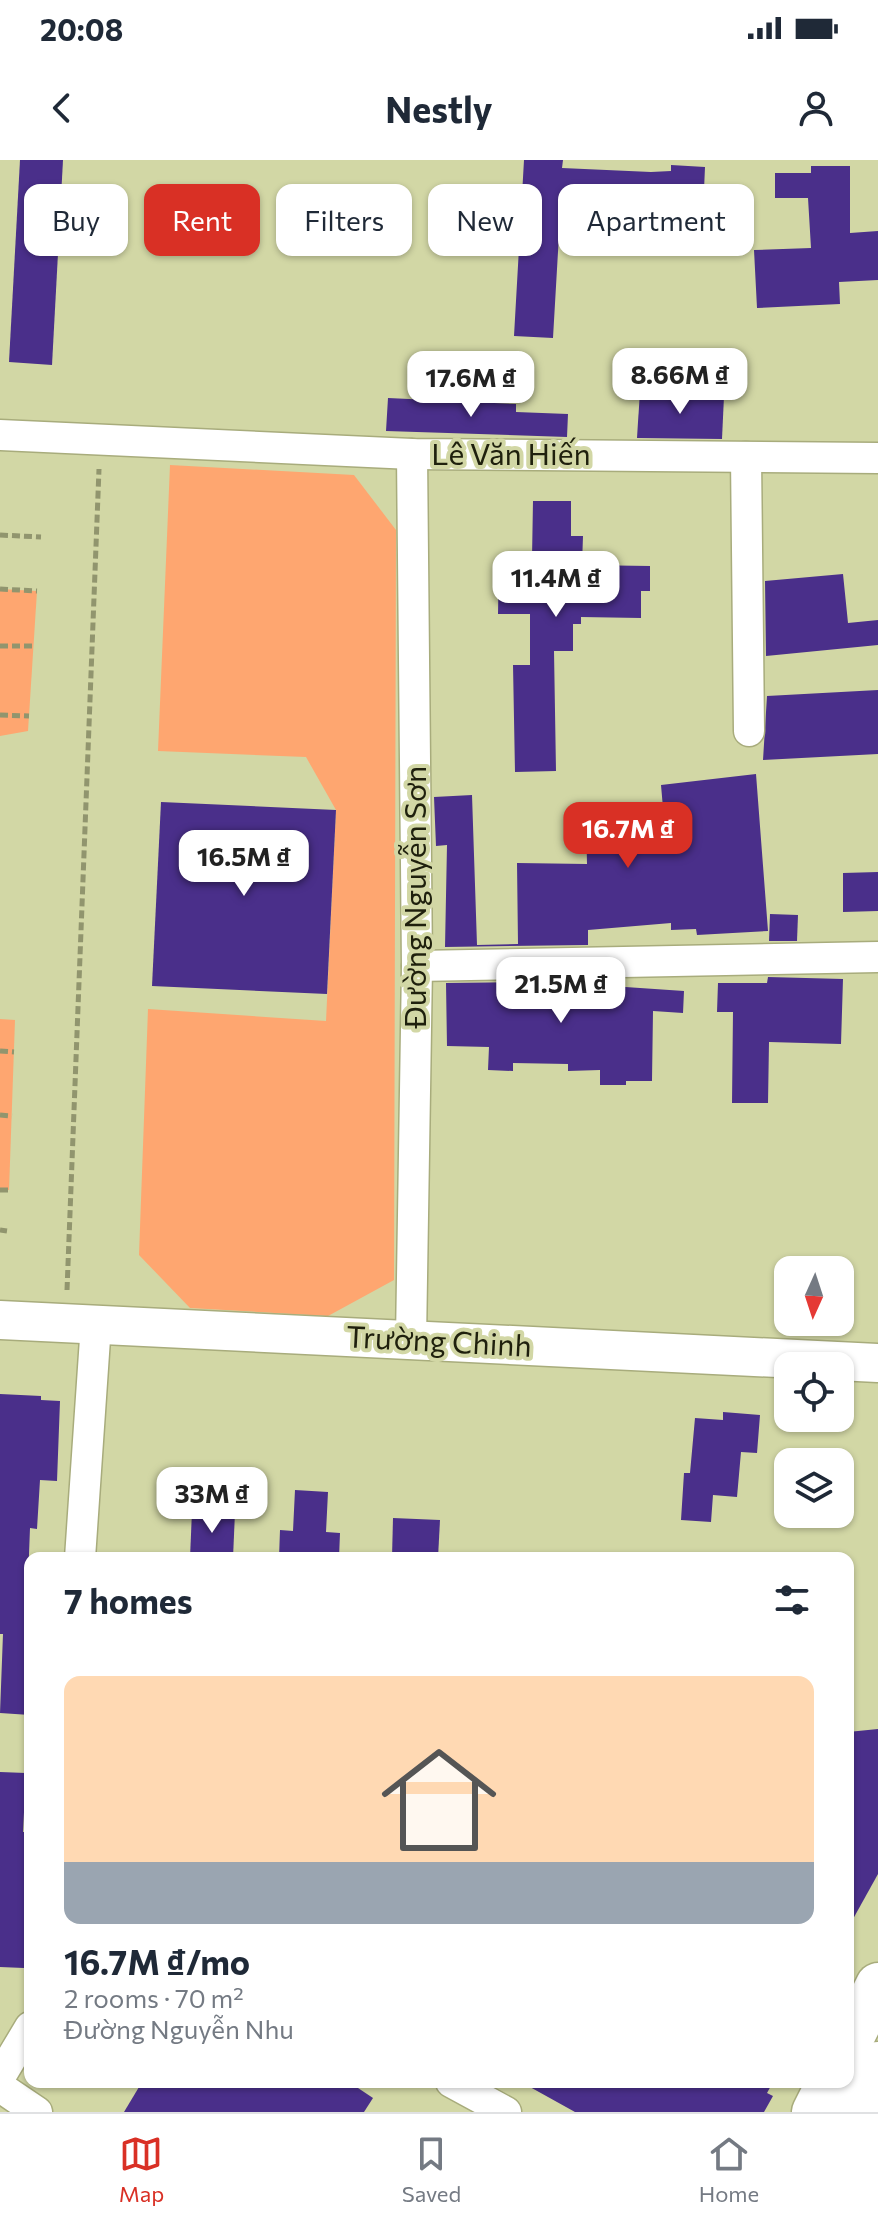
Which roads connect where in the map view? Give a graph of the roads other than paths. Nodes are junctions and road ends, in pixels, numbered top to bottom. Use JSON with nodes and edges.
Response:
{"nodes":[{"id":1,"x":0,"y":435,"type":"edge"},
{"id":2,"x":412,"y":454,"type":"junction"},
{"id":3,"x":746,"y":457,"type":"junction"},
{"id":4,"x":878,"y":458,"type":"edge"},
{"id":5,"x":749,"y":731,"type":"dead end"},
{"id":6,"x":878,"y":957,"type":"edge"},
{"id":7,"x":417,"y":966,"type":"junction"},
{"id":8,"x":0,"y":1320,"type":"edge"},
{"id":9,"x":81,"y":1324,"type":"junction"},
{"id":10,"x":411,"y":1340,"type":"junction"},
{"id":11,"x":878,"y":1363,"type":"edge"},
{"id":12,"x":80,"y":1552,"type":"edge"},
{"id":13,"x":878,"y":1985,"type":"edge"},
{"id":14,"x":854,"y":2033,"type":"edge"},
{"id":15,"x":24,"y":2037,"type":"edge"},
{"id":16,"x":878,"y":2064,"type":"edge"},
{"id":17,"x":0,"y":2077,"type":"edge"},
{"id":18,"x":0,"y":2087,"type":"edge"},
{"id":19,"x":462,"y":2088,"type":"edge"},
{"id":20,"x":826,"y":2088,"type":"edge"},
{"id":21,"x":37,"y":2112,"type":"edge"},
{"id":22,"x":506,"y":2112,"type":"edge"},
{"id":23,"x":814,"y":2112,"type":"edge"},
{"id":24,"x":854,"y":2112,"type":"edge"}],
"edges":[{"from":1,"to":2,"type":"street","name":"Lê Văn Hiến"},
{"from":2,"to":3,"type":"street","name":"Lê Văn Hiến"},
{"from":2,"to":7,"type":"street","name":"Đường Nguyễn Sơn"},
{"from":3,"to":4,"type":"street","name":"Lê Văn Hiến"},
{"from":3,"to":5,"type":"street"},
{"from":6,"to":7,"type":"street"},
{"from":7,"to":10,"type":"street","name":"Đường Nguyễn Sơn"},
{"from":8,"to":9,"type":"street","name":"Trường Chinh"},
{"from":9,"to":10,"type":"street","name":"Trường Chinh"},
{"from":9,"to":12,"type":"street"},
{"from":10,"to":11,"type":"street","name":"Trường Chinh"},
{"from":13,"to":14,"type":"main road"},
{"from":15,"to":17,"type":"street"},
{"from":16,"to":24,"type":"main road"},
{"from":18,"to":21,"type":"street"},
{"from":19,"to":22,"type":"street"},
{"from":20,"to":23,"type":"main road"}]}
